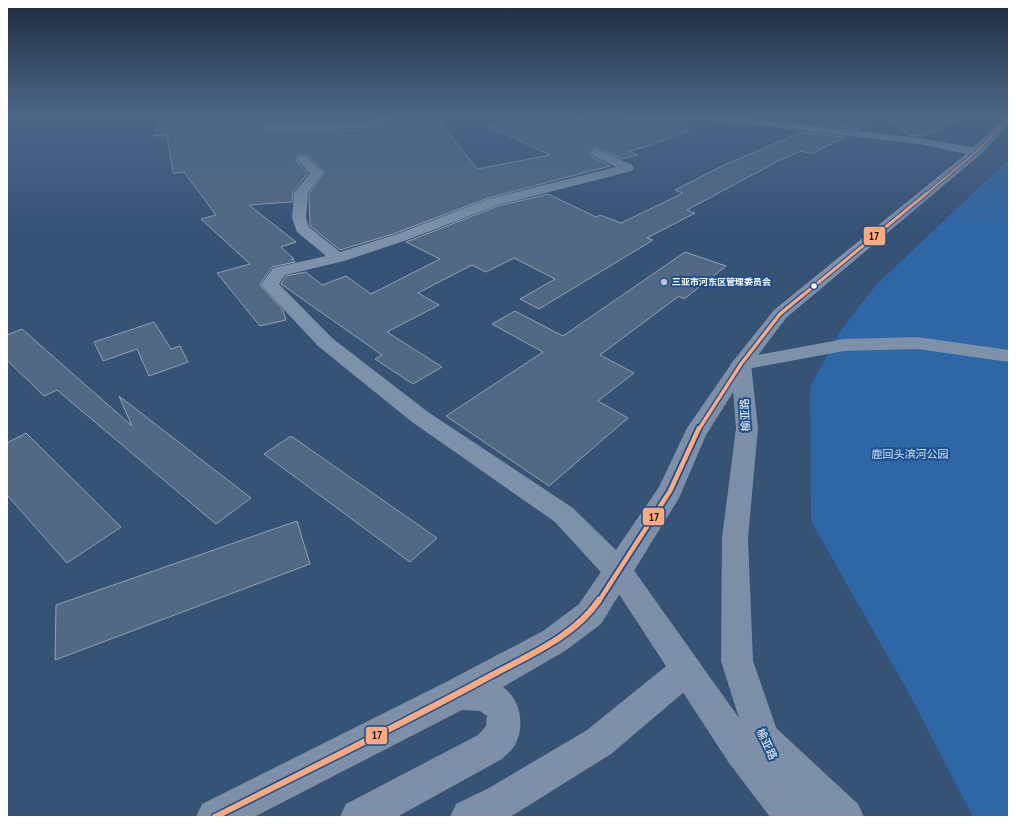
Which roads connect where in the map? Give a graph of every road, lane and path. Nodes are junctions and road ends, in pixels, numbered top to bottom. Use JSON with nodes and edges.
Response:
{"nodes":[{"id":1,"x":598,"y":153,"type":"edge"},
{"id":2,"x":974,"y":153,"type":"edge"},
{"id":3,"x":303,"y":160,"type":"dead end"},
{"id":4,"x":338,"y":258,"type":"junction"},
{"id":5,"x":1009,"y":356,"type":"edge"},
{"id":6,"x":741,"y":364,"type":"junction"},
{"id":7,"x":618,"y":571,"type":"junction"},
{"id":8,"x":686,"y":670,"type":"junction"},
{"id":9,"x":460,"y":693,"type":"junction"},
{"id":10,"x":763,"y":738,"type":"junction"},
{"id":11,"x":215,"y":817,"type":"edge"},
{"id":12,"x":359,"y":817,"type":"edge"},
{"id":13,"x":468,"y":817,"type":"edge"},
{"id":14,"x":794,"y":817,"type":"edge"},
{"id":15,"x":805,"y":817,"type":"edge"},
{"id":16,"x":845,"y":817,"type":"edge"}],
"edges":[{"from":1,"to":4,"type":"street"},
{"from":2,"to":6,"type":"highway"},
{"from":3,"to":4,"type":"street"},
{"from":4,"to":7,"type":"street"},
{"from":5,"to":6,"type":"street"},
{"from":6,"to":7,"type":"highway"},
{"from":6,"to":10,"type":"main road","name":"榆亚路"},
{"from":7,"to":8,"type":"main road"},
{"from":7,"to":9,"type":"highway"},
{"from":8,"to":13,"type":"highway"},
{"from":8,"to":14,"type":"main road"},
{"from":9,"to":11,"type":"highway"},
{"from":9,"to":12,"type":"highway"},
{"from":10,"to":15,"type":"main road","name":"榆亚路"},
{"from":10,"to":16,"type":"highway"}]}
